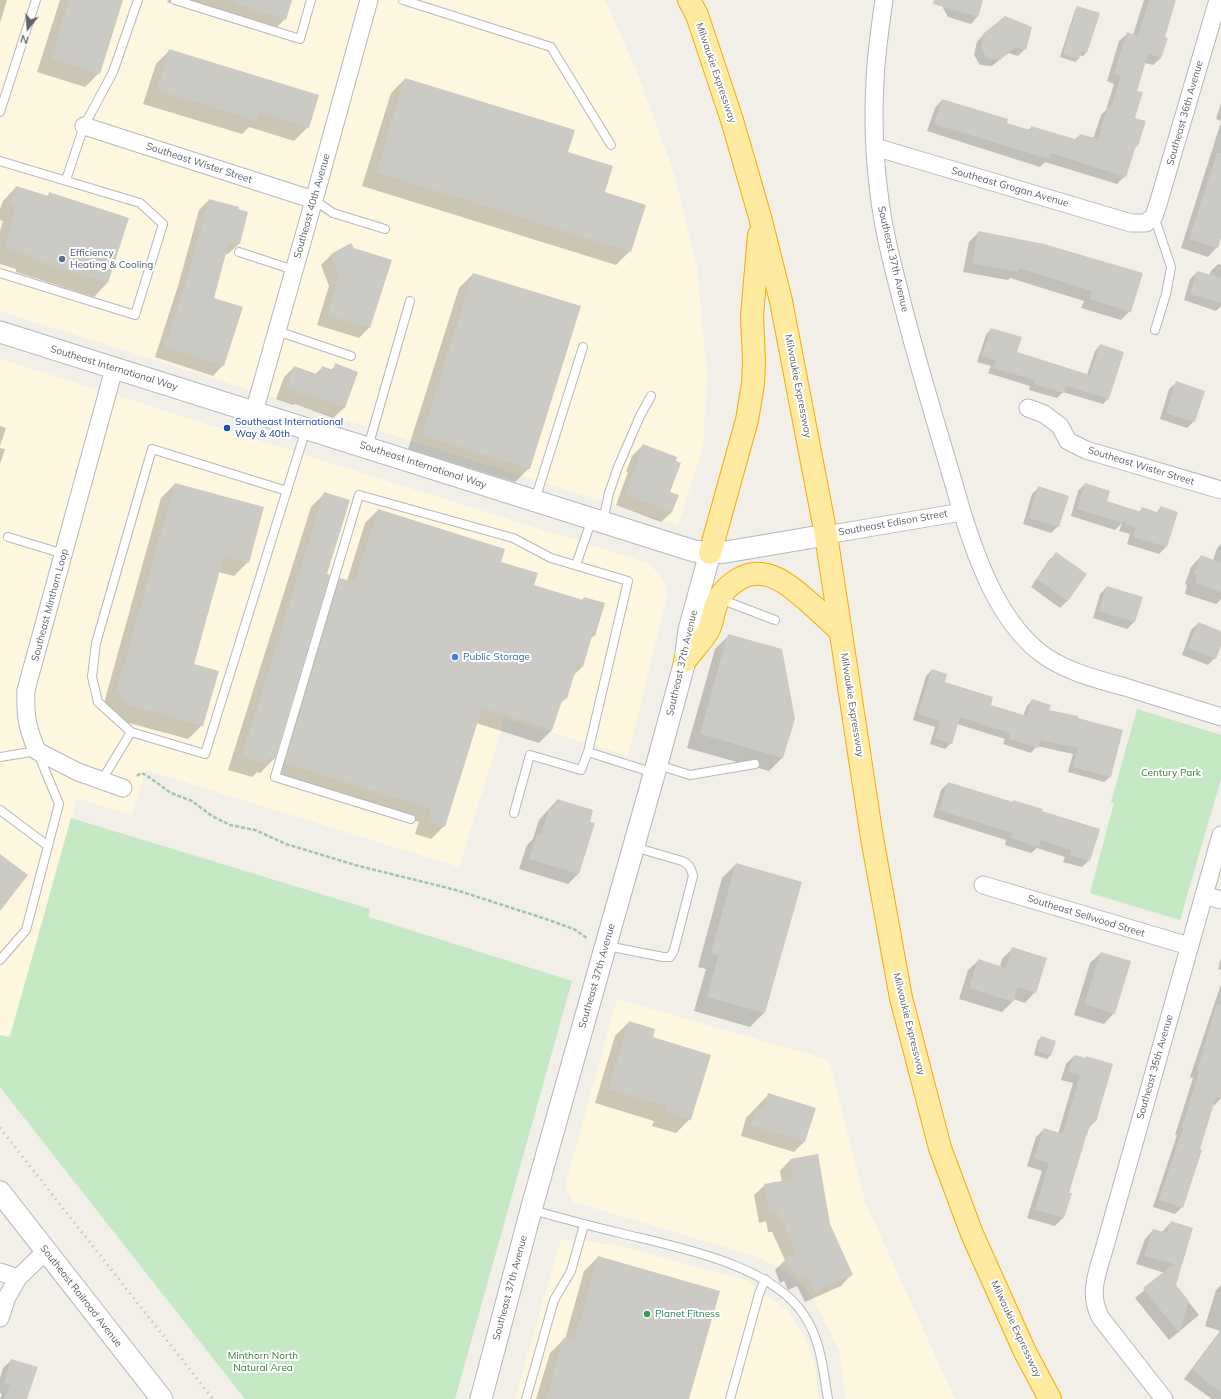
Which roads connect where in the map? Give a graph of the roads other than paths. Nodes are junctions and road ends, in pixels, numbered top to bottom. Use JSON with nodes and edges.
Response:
{"nodes":[{"id":1,"x":36,"y":0,"type":"edge"},
{"id":2,"x":138,"y":0,"type":"edge"},
{"id":3,"x":175,"y":0,"type":"edge"},
{"id":4,"x":311,"y":0,"type":"edge"},
{"id":5,"x":369,"y":0,"type":"edge"},
{"id":6,"x":403,"y":0,"type":"edge"},
{"id":7,"x":689,"y":0,"type":"edge"},
{"id":8,"x":884,"y":0,"type":"edge"},
{"id":9,"x":1218,"y":0,"type":"edge"},
{"id":10,"x":2,"y":96,"type":"edge"},
{"id":11,"x":0,"y":112,"type":"edge"},
{"id":12,"x":84,"y":126,"type":"junction"},
{"id":13,"x":611,"y":145,"type":"dead end"},
{"id":14,"x":875,"y":147,"type":"junction"},
{"id":15,"x":0,"y":161,"type":"edge"},
{"id":16,"x":66,"y":180,"type":"junction"},
{"id":17,"x":314,"y":200,"type":"junction"},
{"id":18,"x":760,"y":218,"type":"junction"},
{"id":19,"x":1150,"y":219,"type":"junction"},
{"id":20,"x":385,"y":230,"type":"dead end"},
{"id":21,"x":239,"y":252,"type":"dead end"},
{"id":22,"x":294,"y":270,"type":"junction"},
{"id":23,"x":0,"y":272,"type":"edge"},
{"id":24,"x":410,"y":301,"type":"dead end"},
{"id":25,"x":1155,"y":330,"type":"dead end"},
{"id":26,"x":277,"y":331,"type":"junction"},
{"id":27,"x":0,"y":332,"type":"edge"},
{"id":28,"x":583,"y":346,"type":"dead end"},
{"id":29,"x":351,"y":356,"type":"dead end"},
{"id":30,"x":114,"y":369,"type":"junction"},
{"id":31,"x":651,"y":396,"type":"dead end"},
{"id":32,"x":1028,"y":408,"type":"dead end"},
{"id":33,"x":254,"y":412,"type":"junction"},
{"id":34,"x":306,"y":428,"type":"junction"},
{"id":35,"x":368,"y":448,"type":"junction"},
{"id":36,"x":1221,"y":490,"type":"edge"},
{"id":37,"x":287,"y":491,"type":"junction"},
{"id":38,"x":535,"y":501,"type":"junction"},
{"id":39,"x":962,"y":512,"type":"junction"},
{"id":40,"x":597,"y":520,"type":"junction"},
{"id":41,"x":826,"y":534,"type":"junction"},
{"id":42,"x":8,"y":537,"type":"dead end"},
{"id":43,"x":710,"y":553,"type":"junction"},
{"id":44,"x":64,"y":554,"type":"junction"},
{"id":45,"x":576,"y":565,"type":"junction"},
{"id":46,"x":719,"y":599,"type":"junction"},
{"id":47,"x":775,"y":620,"type":"dead end"},
{"id":48,"x":840,"y":631,"type":"junction"},
{"id":49,"x":684,"y":660,"type":"junction"},
{"id":50,"x":1221,"y":717,"type":"edge"},
{"id":51,"x":132,"y":732,"type":"junction"},
{"id":52,"x":37,"y":751,"type":"junction"},
{"id":53,"x":588,"y":752,"type":"junction"},
{"id":54,"x":0,"y":757,"type":"edge"},
{"id":55,"x":755,"y":764,"type":"dead end"},
{"id":56,"x":656,"y":769,"type":"junction"},
{"id":57,"x":102,"y":780,"type":"junction"},
{"id":58,"x":123,"y":788,"type":"road end"},
{"id":59,"x":0,"y":810,"type":"edge"},
{"id":60,"x":514,"y":813,"type":"dead end"},
{"id":61,"x":411,"y":819,"type":"dead end"},
{"id":62,"x":1221,"y":835,"type":"edge"},
{"id":63,"x":48,"y":846,"type":"junction"},
{"id":64,"x":634,"y":847,"type":"junction"},
{"id":65,"x":983,"y":885,"type":"dead end"},
{"id":66,"x":1204,"y":895,"type":"junction"},
{"id":67,"x":1221,"y":900,"type":"edge"},
{"id":68,"x":605,"y":946,"type":"junction"},
{"id":69,"x":1189,"y":946,"type":"junction"},
{"id":70,"x":0,"y":960,"type":"edge"},
{"id":71,"x":0,"y":1192,"type":"edge"},
{"id":72,"x":531,"y":1210,"type":"junction"},
{"id":73,"x":584,"y":1225,"type":"junction"},
{"id":74,"x":46,"y":1251,"type":"junction"},
{"id":75,"x":0,"y":1272,"type":"edge"},
{"id":76,"x":18,"y":1278,"type":"junction"},
{"id":77,"x":765,"y":1279,"type":"junction"},
{"id":78,"x":0,"y":1318,"type":"edge"},
{"id":79,"x":162,"y":1399,"type":"edge"},
{"id":80,"x":481,"y":1399,"type":"edge"},
{"id":81,"x":526,"y":1399,"type":"edge"},
{"id":82,"x":730,"y":1399,"type":"edge"},
{"id":83,"x":828,"y":1399,"type":"edge"},
{"id":84,"x":1050,"y":1399,"type":"edge"},
{"id":85,"x":1164,"y":1399,"type":"edge"}],
"edges":[{"from":1,"to":10,"type":"lane"},
{"from":2,"to":12,"type":"lane"},
{"from":3,"to":4,"type":"lane"},
{"from":5,"to":17,"type":"street","name":"Southeast 40th Avenue"},
{"from":6,"to":13,"type":"lane"},
{"from":7,"to":18,"type":"highway","name":"Milwaukie Expressway"},
{"from":8,"to":14,"type":"street","name":"Southeast 37th Avenue"},
{"from":9,"to":19,"type":"street","name":"Southeast 36th Avenue"},
{"from":10,"to":11,"type":"lane"},
{"from":12,"to":16,"type":"lane"},
{"from":12,"to":17,"type":"street","name":"Southeast Wister Street"},
{"from":14,"to":19,"type":"street","name":"Southeast Grogan Avenue"},
{"from":14,"to":39,"type":"street","name":"Southeast 37th Avenue"},
{"from":15,"to":16,"type":"lane"},
{"from":16,"to":23,"type":"lane"},
{"from":17,"to":20,"type":"lane"},
{"from":17,"to":22,"type":"street","name":"Southeast 40th Avenue"},
{"from":18,"to":41,"type":"highway","name":"Milwaukie Expressway"},
{"from":18,"to":43,"type":"highway"},
{"from":19,"to":25,"type":"lane"},
{"from":21,"to":22,"type":"lane"},
{"from":22,"to":26,"type":"street","name":"Southeast 40th Avenue"},
{"from":24,"to":35,"type":"lane"},
{"from":26,"to":29,"type":"lane"},
{"from":26,"to":33,"type":"street","name":"Southeast 40th Avenue"},
{"from":27,"to":30,"type":"street","name":"Southeast International Way"},
{"from":28,"to":38,"type":"lane"},
{"from":30,"to":33,"type":"street","name":"Southeast International Way"},
{"from":30,"to":44,"type":"street","name":"Southeast Minthorn Loop"},
{"from":31,"to":40,"type":"lane"},
{"from":32,"to":36,"type":"street","name":"Southeast Wister Street"},
{"from":33,"to":34,"type":"street","name":"Southeast International Way"},
{"from":34,"to":35,"type":"street","name":"Southeast International Way"},
{"from":34,"to":37,"type":"lane"},
{"from":35,"to":38,"type":"street","name":"Southeast International Way"},
{"from":37,"to":51,"type":"lane"},
{"from":37,"to":51,"type":"lane"},
{"from":38,"to":40,"type":"street","name":"Southeast International Way"},
{"from":39,"to":41,"type":"street","name":"Southeast Edison Street"},
{"from":39,"to":50,"type":"street","name":"Southeast Edison Street"},
{"from":40,"to":43,"type":"street","name":"Southeast International Way"},
{"from":40,"to":45,"type":"lane"},
{"from":41,"to":43,"type":"street","name":"Southeast Edison Street"},
{"from":41,"to":48,"type":"highway","name":"Milwaukie Expressway"},
{"from":42,"to":44,"type":"lane"},
{"from":43,"to":49,"type":"street","name":"Southeast 37th Avenue"},
{"from":44,"to":52,"type":"street","name":"Southeast Minthorn Loop"},
{"from":45,"to":53,"type":"lane"},
{"from":45,"to":61,"type":"lane"},
{"from":46,"to":47,"type":"lane"},
{"from":46,"to":48,"type":"highway"},
{"from":46,"to":49,"type":"highway"},
{"from":48,"to":84,"type":"highway","name":"Milwaukie Expressway"},
{"from":49,"to":56,"type":"street","name":"Southeast 37th Avenue"},
{"from":51,"to":57,"type":"lane"},
{"from":52,"to":54,"type":"lane"},
{"from":52,"to":57,"type":"street"},
{"from":52,"to":63,"type":"lane"},
{"from":53,"to":56,"type":"lane"},
{"from":53,"to":60,"type":"lane"},
{"from":55,"to":56,"type":"lane"},
{"from":56,"to":64,"type":"street","name":"Southeast 37th Avenue"},
{"from":57,"to":58,"type":"street"},
{"from":59,"to":63,"type":"lane"},
{"from":62,"to":66,"type":"street","name":"Southeast 35th Avenue"},
{"from":63,"to":70,"type":"lane"},
{"from":64,"to":68,"type":"street","name":"Southeast 37th Avenue"},
{"from":64,"to":68,"type":"lane"},
{"from":65,"to":69,"type":"street","name":"Southeast Sellwood Street"},
{"from":66,"to":67,"type":"street"},
{"from":66,"to":69,"type":"street","name":"Southeast 35th Avenue"},
{"from":68,"to":72,"type":"street","name":"Southeast 37th Avenue"},
{"from":69,"to":85,"type":"street","name":"Southeast 35th Avenue"},
{"from":71,"to":74,"type":"street","name":"Southeast Railroad Avenue"},
{"from":72,"to":73,"type":"lane"},
{"from":72,"to":80,"type":"street","name":"Southeast 37th Avenue"},
{"from":73,"to":77,"type":"lane"},
{"from":73,"to":81,"type":"lane"},
{"from":74,"to":76,"type":"street"},
{"from":74,"to":79,"type":"street","name":"Southeast Railroad Avenue"},
{"from":75,"to":76,"type":"street"},
{"from":76,"to":78,"type":"street"},
{"from":77,"to":82,"type":"lane"},
{"from":77,"to":83,"type":"lane"}]}
